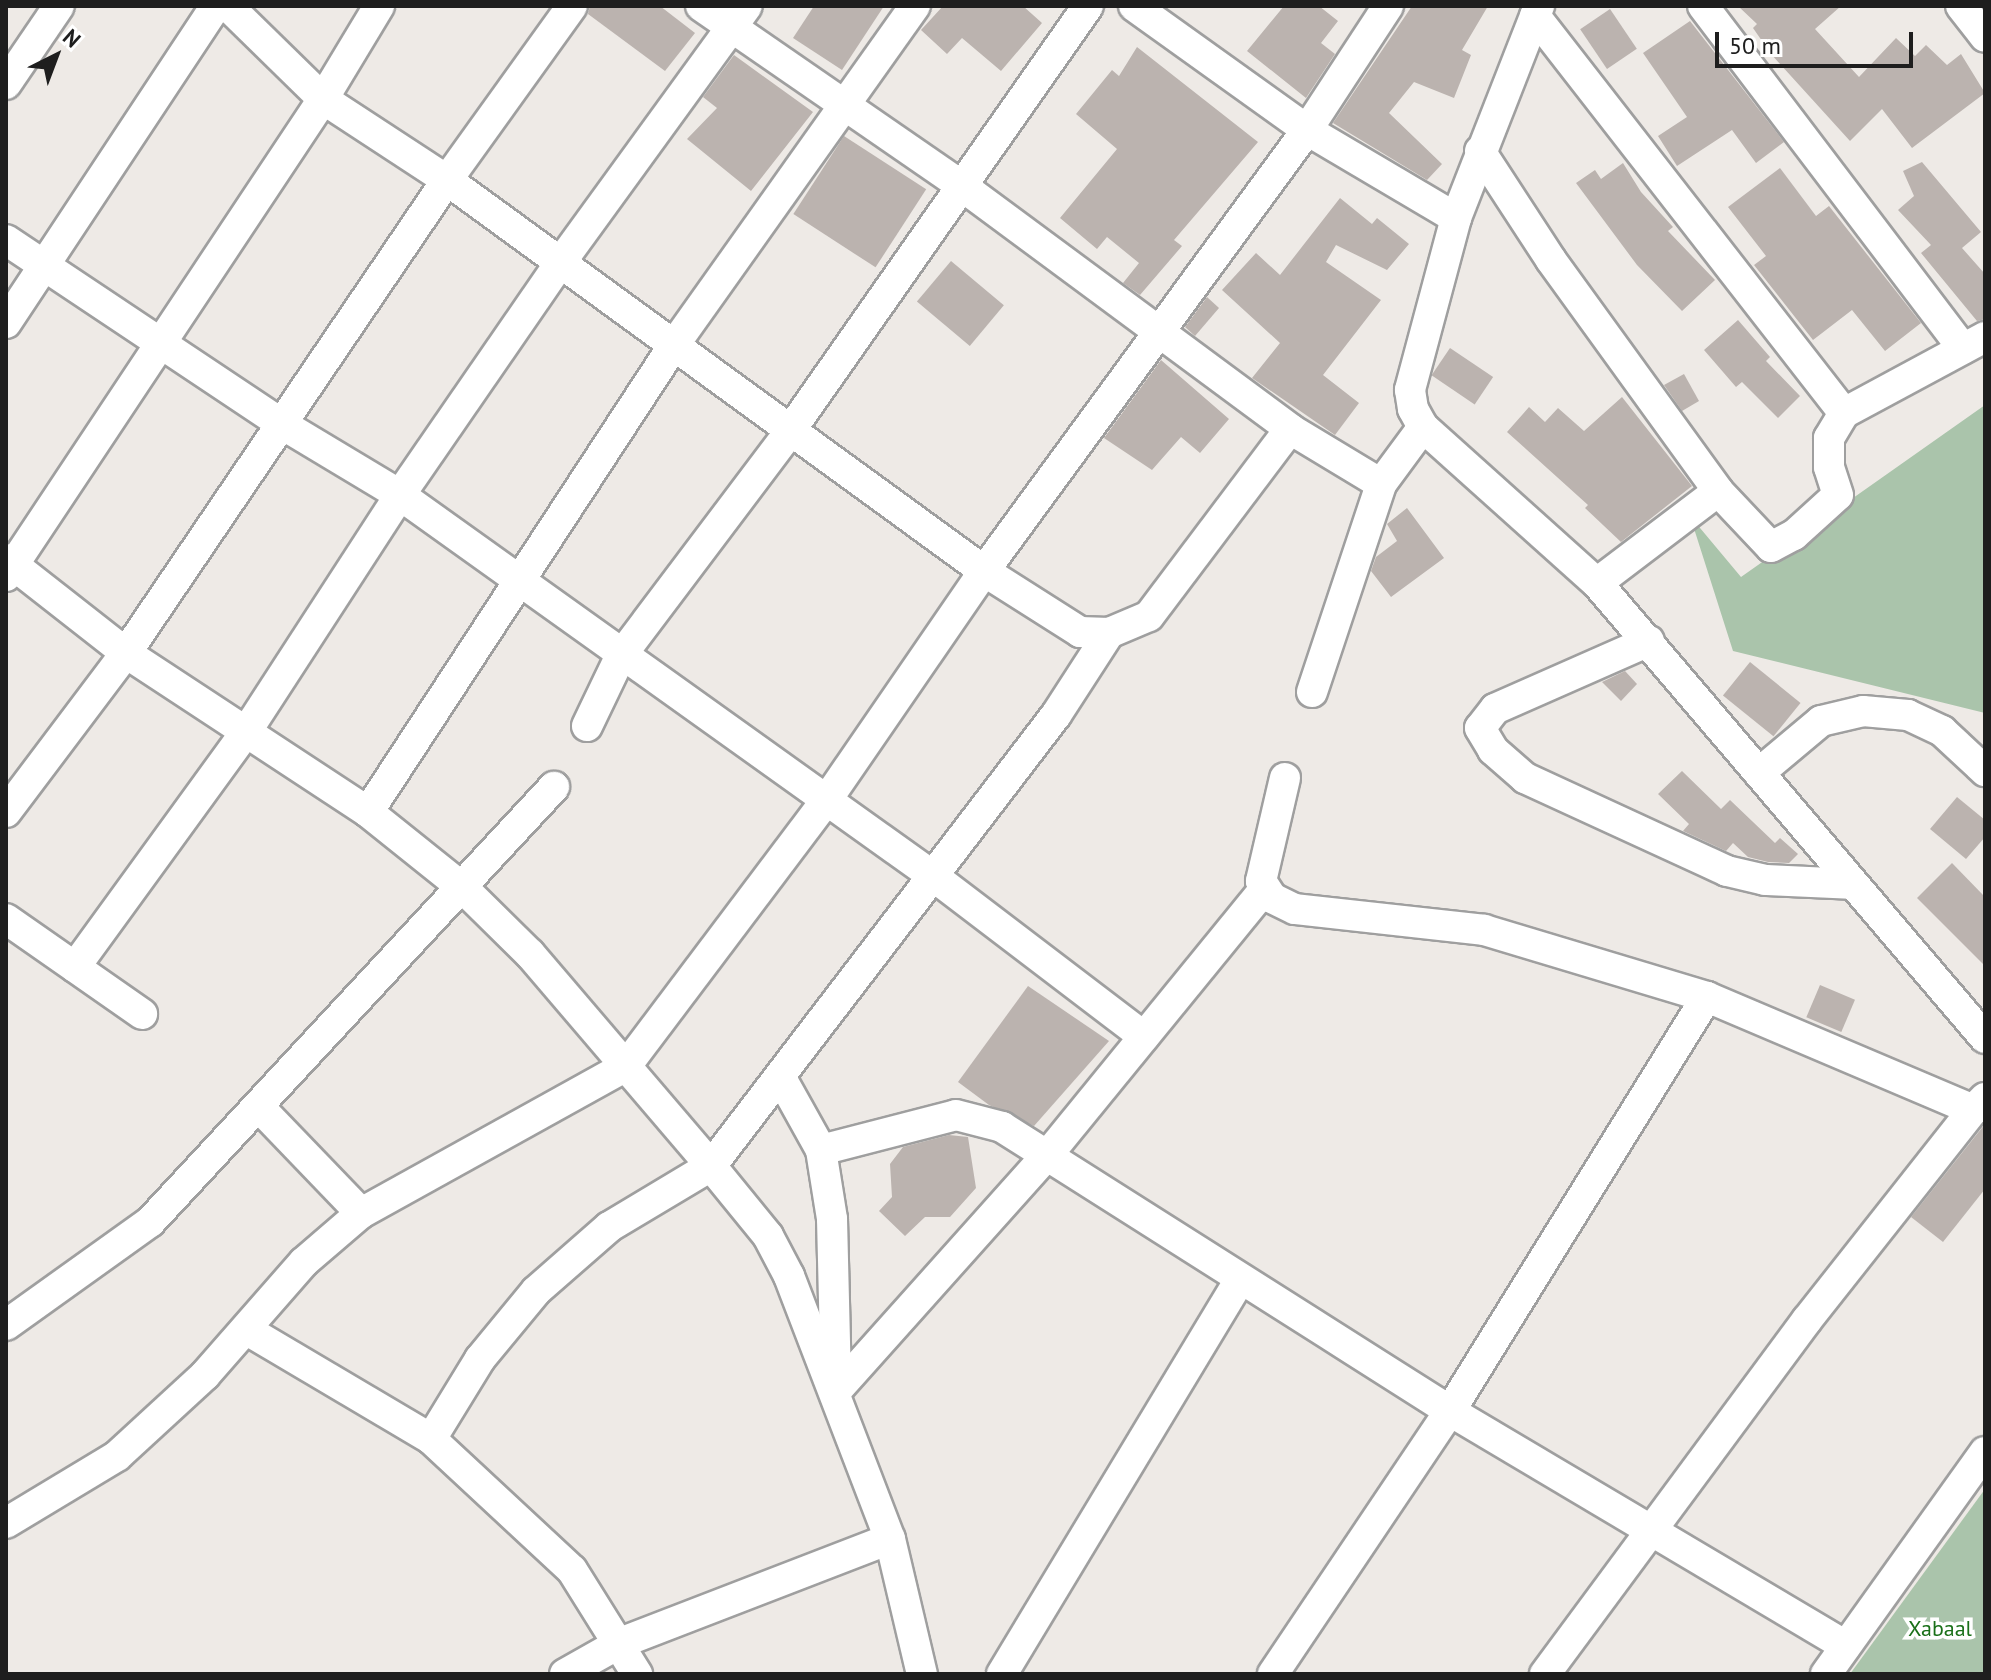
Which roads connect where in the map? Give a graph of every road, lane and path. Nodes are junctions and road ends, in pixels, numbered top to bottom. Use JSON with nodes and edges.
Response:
{"nodes":[{"id":1,"x":59,"y":6,"type":"edge"},
{"id":2,"x":216,"y":6,"type":"edge"},
{"id":3,"x":228,"y":6,"type":"edge"},
{"id":4,"x":379,"y":6,"type":"edge"},
{"id":5,"x":572,"y":6,"type":"edge"},
{"id":6,"x":701,"y":6,"type":"edge"},
{"id":7,"x":915,"y":6,"type":"edge"},
{"id":8,"x":1088,"y":6,"type":"edge"},
{"id":9,"x":1134,"y":6,"type":"edge"},
{"id":10,"x":1388,"y":6,"type":"edge"},
{"id":11,"x":1703,"y":6,"type":"edge"},
{"id":12,"x":1961,"y":6,"type":"edge"},
{"id":13,"x":1537,"y":11,"type":"edge"},
{"id":14,"x":740,"y":16,"type":"edge"},
{"id":15,"x":1985,"y":37,"type":"edge"},
{"id":16,"x":6,"y":84,"type":"edge"},
{"id":17,"x":323,"y":99,"type":"junction"},
{"id":18,"x":844,"y":103,"type":"junction"},
{"id":19,"x":1307,"y":130,"type":"junction"},
{"id":20,"x":1480,"y":151,"type":"junction"},
{"id":21,"x":447,"y":180,"type":"junction"},
{"id":22,"x":962,"y":186,"type":"junction"},
{"id":23,"x":1456,"y":218,"type":"junction"},
{"id":24,"x":6,"y":240,"type":"edge"},
{"id":25,"x":558,"y":266,"type":"junction"},
{"id":26,"x":46,"y":268,"type":"junction"},
{"id":27,"x":6,"y":323,"type":"edge"},
{"id":28,"x":1159,"y":332,"type":"junction"},
{"id":29,"x":1974,"y":343,"type":"edge"},
{"id":30,"x":674,"y":345,"type":"junction"},
{"id":31,"x":161,"y":346,"type":"junction"},
{"id":32,"x":1844,"y":413,"type":"junction"},
{"id":33,"x":282,"y":424,"type":"junction"},
{"id":34,"x":1423,"y":427,"type":"junction"},
{"id":35,"x":1290,"y":429,"type":"junction"},
{"id":36,"x":790,"y":431,"type":"junction"},
{"id":37,"x":1381,"y":484,"type":"junction"},
{"id":38,"x":1718,"y":491,"type":"junction"},
{"id":39,"x":400,"y":495,"type":"junction"},
{"id":40,"x":9,"y":567,"type":"edge"},
{"id":41,"x":984,"y":571,"type":"junction"},
{"id":42,"x":520,"y":581,"type":"junction"},
{"id":43,"x":1597,"y":583,"type":"junction"},
{"id":44,"x":1109,"y":633,"type":"junction"},
{"id":45,"x":1649,"y":641,"type":"junction"},
{"id":46,"x":126,"y":653,"type":"junction"},
{"id":47,"x":620,"y":657,"type":"junction"},
{"id":48,"x":1312,"y":692,"type":"dead end"},
{"id":49,"x":587,"y":726,"type":"dead end"},
{"id":50,"x":246,"y":732,"type":"junction"},
{"id":51,"x":1985,"y":771,"type":"edge"},
{"id":52,"x":1759,"y":773,"type":"junction"},
{"id":53,"x":1285,"y":778,"type":"dead end"},
{"id":54,"x":554,"y":787,"type":"dead end"},
{"id":55,"x":826,"y":801,"type":"junction"},
{"id":56,"x":6,"y":812,"type":"edge"},
{"id":57,"x":368,"y":812,"type":"junction"},
{"id":58,"x":933,"y":876,"type":"junction"},
{"id":59,"x":1852,"y":884,"type":"junction"},
{"id":60,"x":463,"y":888,"type":"junction"},
{"id":61,"x":1264,"y":890,"type":"junction"},
{"id":62,"x":6,"y":919,"type":"edge"},
{"id":63,"x":75,"y":967,"type":"junction"},
{"id":64,"x":1707,"y":997,"type":"junction"},
{"id":65,"x":142,"y":1014,"type":"dead end"},
{"id":66,"x":1144,"y":1037,"type":"junction"},
{"id":67,"x":1985,"y":1038,"type":"edge"},
{"id":68,"x":626,"y":1066,"type":"junction"},
{"id":69,"x":781,"y":1078,"type":"junction"},
{"id":70,"x":1979,"y":1104,"type":"edge"},
{"id":71,"x":259,"y":1107,"type":"junction"},
{"id":72,"x":821,"y":1150,"type":"junction"},
{"id":73,"x":1050,"y":1152,"type":"junction"},
{"id":74,"x":711,"y":1166,"type":"junction"},
{"id":75,"x":361,"y":1213,"type":"junction"},
{"id":76,"x":1240,"y":1279,"type":"junction"},
{"id":77,"x":6,"y":1325,"type":"edge"},
{"id":78,"x":247,"y":1330,"type":"junction"},
{"id":79,"x":836,"y":1391,"type":"junction"},
{"id":80,"x":1450,"y":1411,"type":"junction"},
{"id":81,"x":431,"y":1439,"type":"junction"},
{"id":82,"x":1985,"y":1452,"type":"edge"},
{"id":83,"x":10,"y":1509,"type":"edge"},
{"id":84,"x":1651,"y":1530,"type":"junction"},
{"id":85,"x":890,"y":1539,"type":"junction"},
{"id":86,"x":620,"y":1643,"type":"junction"},
{"id":87,"x":1846,"y":1646,"type":"junction"},
{"id":88,"x":565,"y":1674,"type":"edge"},
{"id":89,"x":637,"y":1674,"type":"edge"},
{"id":90,"x":922,"y":1674,"type":"edge"},
{"id":91,"x":1002,"y":1674,"type":"edge"},
{"id":92,"x":1273,"y":1674,"type":"edge"},
{"id":93,"x":1545,"y":1674,"type":"edge"},
{"id":94,"x":1826,"y":1674,"type":"edge"}],
"edges":[{"from":1,"to":16,"type":"street"},
{"from":2,"to":26,"type":"street"},
{"from":3,"to":17,"type":"street"},
{"from":4,"to":17,"type":"street"},
{"from":5,"to":21,"type":"street"},
{"from":6,"to":14,"type":"street"},
{"from":7,"to":18,"type":"street"},
{"from":8,"to":22,"type":"street"},
{"from":9,"to":19,"type":"street"},
{"from":10,"to":19,"type":"street"},
{"from":11,"to":29,"type":"street"},
{"from":12,"to":15,"type":"street"},
{"from":13,"to":20,"type":"street"},
{"from":13,"to":32,"type":"street"},
{"from":14,"to":18,"type":"street"},
{"from":14,"to":25,"type":"street"},
{"from":17,"to":21,"type":"street"},
{"from":17,"to":31,"type":"street"},
{"from":18,"to":22,"type":"street"},
{"from":18,"to":30,"type":"street"},
{"from":19,"to":23,"type":"street"},
{"from":19,"to":28,"type":"street"},
{"from":20,"to":23,"type":"street"},
{"from":20,"to":38,"type":"street"},
{"from":21,"to":25,"type":"street"},
{"from":21,"to":33,"type":"street"},
{"from":22,"to":28,"type":"street"},
{"from":22,"to":36,"type":"street"},
{"from":23,"to":34,"type":"street"},
{"from":24,"to":26,"type":"street"},
{"from":25,"to":30,"type":"street"},
{"from":25,"to":39,"type":"street"},
{"from":26,"to":27,"type":"street"},
{"from":26,"to":31,"type":"street"},
{"from":28,"to":35,"type":"street"},
{"from":28,"to":41,"type":"street"},
{"from":29,"to":32,"type":"street"},
{"from":30,"to":36,"type":"street"},
{"from":30,"to":42,"type":"street"},
{"from":31,"to":33,"type":"street"},
{"from":31,"to":40,"type":"street"},
{"from":32,"to":38,"type":"street"},
{"from":33,"to":39,"type":"street"},
{"from":33,"to":46,"type":"street"},
{"from":34,"to":37,"type":"street"},
{"from":34,"to":43,"type":"street"},
{"from":35,"to":37,"type":"street"},
{"from":35,"to":44,"type":"street"},
{"from":36,"to":41,"type":"street"},
{"from":36,"to":47,"type":"street"},
{"from":37,"to":48,"type":"street"},
{"from":38,"to":43,"type":"street"},
{"from":39,"to":42,"type":"street"},
{"from":39,"to":50,"type":"street"},
{"from":40,"to":46,"type":"street"},
{"from":41,"to":44,"type":"street"},
{"from":41,"to":55,"type":"street"},
{"from":42,"to":47,"type":"street"},
{"from":42,"to":57,"type":"street"},
{"from":43,"to":45,"type":"street"},
{"from":44,"to":58,"type":"street"},
{"from":45,"to":52,"type":"street"},
{"from":45,"to":59,"type":"street"},
{"from":46,"to":50,"type":"street"},
{"from":46,"to":56,"type":"street"},
{"from":47,"to":49,"type":"street"},
{"from":47,"to":55,"type":"street"},
{"from":50,"to":57,"type":"street"},
{"from":50,"to":63,"type":"street"},
{"from":51,"to":52,"type":"street"},
{"from":52,"to":59,"type":"street"},
{"from":53,"to":61,"type":"street"},
{"from":54,"to":60,"type":"street"},
{"from":55,"to":58,"type":"street"},
{"from":55,"to":68,"type":"street"},
{"from":57,"to":60,"type":"street"},
{"from":58,"to":66,"type":"street"},
{"from":58,"to":69,"type":"street"},
{"from":59,"to":67,"type":"street"},
{"from":60,"to":68,"type":"street"},
{"from":60,"to":71,"type":"street"},
{"from":61,"to":64,"type":"street"},
{"from":61,"to":66,"type":"street"},
{"from":62,"to":63,"type":"street"},
{"from":63,"to":65,"type":"street"},
{"from":64,"to":70,"type":"street"},
{"from":64,"to":80,"type":"street"},
{"from":66,"to":73,"type":"street"},
{"from":68,"to":74,"type":"street"},
{"from":68,"to":75,"type":"street"},
{"from":69,"to":72,"type":"street"},
{"from":69,"to":74,"type":"street"},
{"from":70,"to":84,"type":"street"},
{"from":71,"to":75,"type":"street"},
{"from":71,"to":77,"type":"street"},
{"from":72,"to":73,"type":"street"},
{"from":72,"to":79,"type":"street"},
{"from":73,"to":76,"type":"street"},
{"from":73,"to":79,"type":"street"},
{"from":74,"to":79,"type":"street"},
{"from":74,"to":81,"type":"street"},
{"from":75,"to":78,"type":"street"},
{"from":76,"to":80,"type":"street"},
{"from":76,"to":91,"type":"street"},
{"from":78,"to":81,"type":"street"},
{"from":78,"to":83,"type":"street"},
{"from":79,"to":85,"type":"street"},
{"from":80,"to":84,"type":"street"},
{"from":80,"to":92,"type":"street"},
{"from":81,"to":86,"type":"street"},
{"from":82,"to":87,"type":"street"},
{"from":84,"to":87,"type":"street"},
{"from":84,"to":93,"type":"street"},
{"from":85,"to":86,"type":"street"},
{"from":85,"to":90,"type":"street"},
{"from":86,"to":88,"type":"street"},
{"from":86,"to":89,"type":"street"},
{"from":87,"to":94,"type":"street"}]}
